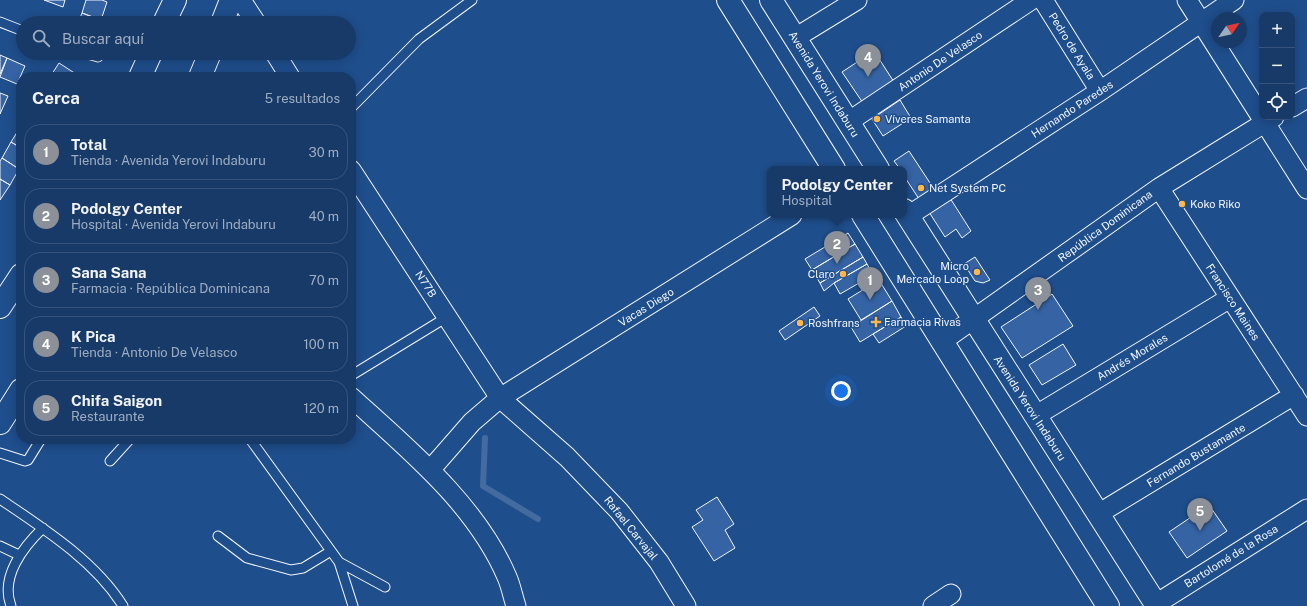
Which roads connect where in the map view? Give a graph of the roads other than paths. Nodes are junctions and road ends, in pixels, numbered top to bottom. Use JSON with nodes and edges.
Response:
{"nodes":[{"id":1,"x":175,"y":0,"type":"edge"},
{"id":2,"x":231,"y":0,"type":"edge"},
{"id":3,"x":241,"y":0,"type":"edge"},
{"id":4,"x":472,"y":0,"type":"edge"},
{"id":5,"x":728,"y":0,"type":"edge"},
{"id":6,"x":771,"y":0,"type":"edge"},
{"id":7,"x":857,"y":0,"type":"edge"},
{"id":8,"x":1031,"y":0,"type":"edge"},
{"id":9,"x":1043,"y":0,"type":"edge"},
{"id":10,"x":1187,"y":0,"type":"edge"},
{"id":11,"x":1234,"y":0,"type":"edge"},
{"id":12,"x":167,"y":16,"type":"edge"},
{"id":13,"x":225,"y":16,"type":"edge"},
{"id":14,"x":251,"y":16,"type":"edge"},
{"id":15,"x":0,"y":22,"type":"edge"},
{"id":16,"x":1202,"y":23,"type":"junction"},
{"id":17,"x":16,"y":28,"type":"edge"},
{"id":18,"x":795,"y":38,"type":"junction"},
{"id":19,"x":148,"y":60,"type":"edge"},
{"id":20,"x":207,"y":60,"type":"edge"},
{"id":21,"x":279,"y":60,"type":"edge"},
{"id":22,"x":142,"y":72,"type":"edge"},
{"id":23,"x":202,"y":72,"type":"edge"},
{"id":24,"x":287,"y":72,"type":"edge"},
{"id":25,"x":1100,"y":91,"type":"junction"},
{"id":26,"x":1307,"y":98,"type":"edge"},
{"id":27,"x":356,"y":103,"type":"edge"},
{"id":28,"x":1295,"y":105,"type":"edge"},
{"id":29,"x":1259,"y":106,"type":"edge"},
{"id":30,"x":1269,"y":120,"type":"edge"},
{"id":31,"x":848,"y":122,"type":"junction"},
{"id":32,"x":832,"y":166,"type":"edge"},
{"id":33,"x":876,"y":166,"type":"edge"},
{"id":34,"x":356,"y":178,"type":"edge"},
{"id":35,"x":1158,"y":188,"type":"junction"},
{"id":36,"x":1307,"y":189,"type":"edge"},
{"id":37,"x":907,"y":212,"type":"edge"},
{"id":38,"x":907,"y":215,"type":"edge"},
{"id":39,"x":787,"y":218,"type":"edge"},
{"id":40,"x":865,"y":218,"type":"edge"},
{"id":41,"x":16,"y":283,"type":"edge"},
{"id":42,"x":1230,"y":298,"type":"junction"},
{"id":43,"x":0,"y":307,"type":"edge"},
{"id":44,"x":447,"y":317,"type":"junction"},
{"id":45,"x":974,"y":320,"type":"junction"},
{"id":46,"x":942,"y":342,"type":"junction"},
{"id":47,"x":356,"y":373,"type":"edge"},
{"id":48,"x":1294,"y":395,"type":"junction"},
{"id":49,"x":16,"y":398,"type":"edge"},
{"id":50,"x":500,"y":398,"type":"junction"},
{"id":51,"x":356,"y":402,"type":"edge"},
{"id":52,"x":1034,"y":416,"type":"junction"},
{"id":53,"x":1307,"y":416,"type":"edge"},
{"id":54,"x":0,"y":423,"type":"edge"},
{"id":55,"x":38,"y":444,"type":"edge"},
{"id":56,"x":125,"y":444,"type":"edge"},
{"id":57,"x":254,"y":444,"type":"edge"},
{"id":58,"x":0,"y":453,"type":"edge"},
{"id":59,"x":110,"y":461,"type":"dead end"},
{"id":60,"x":431,"y":469,"type":"junction"},
{"id":61,"x":0,"y":499,"type":"edge"},
{"id":62,"x":1307,"y":509,"type":"edge"},
{"id":63,"x":1098,"y":514,"type":"junction"},
{"id":64,"x":43,"y":528,"type":"junction"},
{"id":65,"x":218,"y":536,"type":"dead end"},
{"id":66,"x":0,"y":546,"type":"edge"},
{"id":67,"x":331,"y":551,"type":"junction"},
{"id":68,"x":19,"y":555,"type":"junction"},
{"id":69,"x":339,"y":562,"type":"junction"},
{"id":70,"x":385,"y":587,"type":"dead end"},
{"id":71,"x":951,"y":594,"type":"dead end"},
{"id":72,"x":1156,"y":605,"type":"edge"},
{"id":73,"x":11,"y":606,"type":"edge"},
{"id":74,"x":123,"y":606,"type":"edge"},
{"id":75,"x":353,"y":606,"type":"edge"},
{"id":76,"x":516,"y":606,"type":"edge"},
{"id":77,"x":686,"y":606,"type":"edge"},
{"id":78,"x":933,"y":606,"type":"edge"},
{"id":79,"x":1108,"y":606,"type":"edge"}],
"edges":[{"from":1,"to":12,"type":"street"},
{"from":2,"to":13,"type":"street"},
{"from":3,"to":14,"type":"street"},
{"from":4,"to":27,"type":"lane"},
{"from":5,"to":32,"type":"street"},
{"from":6,"to":18,"type":"street","name":"Avenida Yerovi Indaburu"},
{"from":7,"to":18,"type":"street"},
{"from":8,"to":31,"type":"street","name":"Antonio De Velasco"},
{"from":9,"to":25,"type":"street","name":"Pedro de Ayala"},
{"from":10,"to":16,"type":"street"},
{"from":11,"to":16,"type":"street","name":"Hernando Paredes"},
{"from":15,"to":17,"type":"lane"},
{"from":16,"to":25,"type":"street","name":"Hernando Paredes"},
{"from":16,"to":29,"type":"street"},
{"from":18,"to":31,"type":"street","name":"Avenida Yerovi Indaburu"},
{"from":19,"to":22,"type":"street"},
{"from":20,"to":23,"type":"street"},
{"from":21,"to":24,"type":"street"},
{"from":25,"to":37,"type":"street","name":"Hernando Paredes"},
{"from":26,"to":28,"type":"street"},
{"from":30,"to":35,"type":"street","name":"República Dominicana"},
{"from":30,"to":36,"type":"street"},
{"from":31,"to":33,"type":"street","name":"Avenida Yerovi Indaburu"},
{"from":34,"to":44,"type":"street","name":"N77B"},
{"from":35,"to":42,"type":"street","name":"Francisco Maines"},
{"from":35,"to":45,"type":"street","name":"República Dominicana"},
{"from":38,"to":45,"type":"street","name":"Avenida Yerovi Indaburu"},
{"from":39,"to":50,"type":"street","name":"Vacas Diego"},
{"from":40,"to":46,"type":"street"},
{"from":41,"to":43,"type":"street"},
{"from":42,"to":48,"type":"street","name":"Francisco Maines"},
{"from":42,"to":52,"type":"street","name":"Andrés Morales"},
{"from":44,"to":47,"type":"lane"},
{"from":44,"to":50,"type":"street","name":"N77B"},
{"from":45,"to":46,"type":"street","name":"República Dominicana"},
{"from":45,"to":52,"type":"street","name":"Avenida Yerovi Indaburu"},
{"from":46,"to":79,"type":"street"},
{"from":48,"to":53,"type":"street","name":"Francisco Maines"},
{"from":48,"to":63,"type":"street","name":"Fernando Bustamante"},
{"from":49,"to":54,"type":"street"},
{"from":50,"to":60,"type":"street","name":"Vacas Diego"},
{"from":50,"to":77,"type":"street","name":"Rafael Carvajal"},
{"from":51,"to":60,"type":"street"},
{"from":52,"to":63,"type":"street","name":"Avenida Yerovi Indaburu"},
{"from":55,"to":58,"type":"lane"},
{"from":56,"to":59,"type":"lane"},
{"from":57,"to":67,"type":"lane"},
{"from":60,"to":76,"type":"street"},
{"from":61,"to":64,"type":"lane"},
{"from":62,"to":72,"type":"street","name":"Bartolomé de la Rosa"},
{"from":63,"to":72,"type":"street","name":"Avenida Yerovi Indaburu"},
{"from":64,"to":68,"type":"lane"},
{"from":64,"to":74,"type":"lane"},
{"from":65,"to":67,"type":"lane"},
{"from":66,"to":68,"type":"lane"},
{"from":67,"to":69,"type":"lane"},
{"from":68,"to":73,"type":"lane"},
{"from":69,"to":70,"type":"lane"},
{"from":69,"to":75,"type":"lane"},
{"from":71,"to":78,"type":"street"}]}
